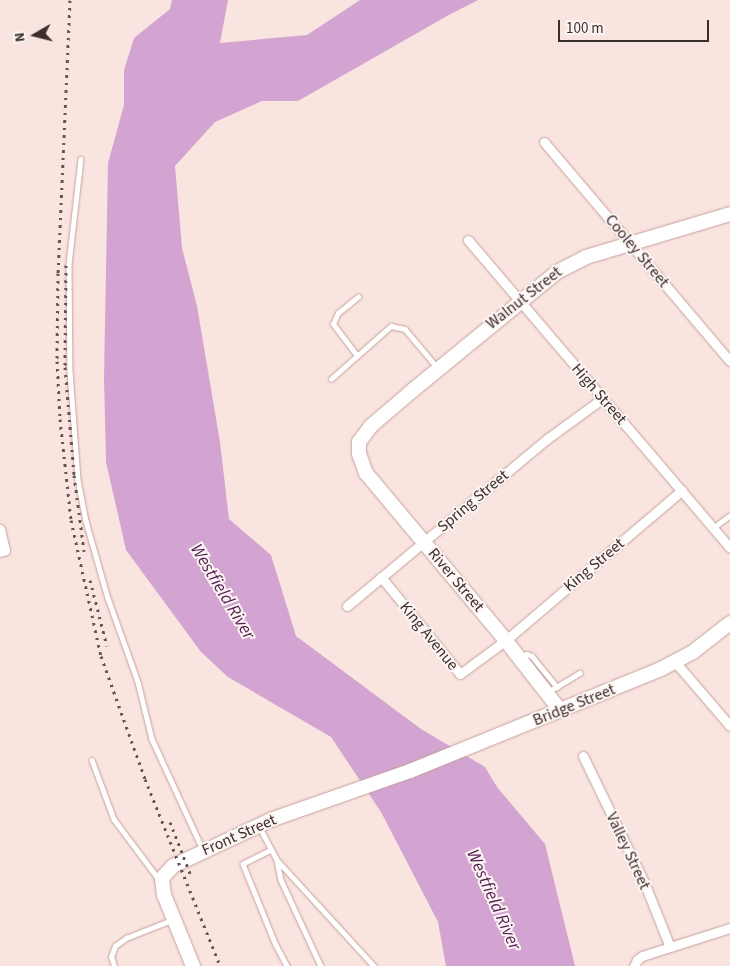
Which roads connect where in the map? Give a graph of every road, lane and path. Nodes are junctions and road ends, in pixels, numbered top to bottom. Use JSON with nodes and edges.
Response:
{"nodes":[{"id":1,"x":544,"y":142,"type":"dead end"},
{"id":2,"x":81,"y":159,"type":"dead end"},
{"id":3,"x":730,"y":214,"type":"edge"},
{"id":4,"x":468,"y":240,"type":"dead end"},
{"id":5,"x":631,"y":244,"type":"junction"},
{"id":6,"x":358,"y":297,"type":"dead end"},
{"id":7,"x":519,"y":302,"type":"junction"},
{"id":8,"x":357,"y":356,"type":"junction"},
{"id":9,"x":730,"y":361,"type":"edge"},
{"id":10,"x":438,"y":368,"type":"junction"},
{"id":11,"x":331,"y":379,"type":"dead end"},
{"id":12,"x":603,"y":398,"type":"junction"},
{"id":13,"x":358,"y":447,"type":"joint"},
{"id":14,"x":682,"y":490,"type":"junction"},
{"id":15,"x":730,"y":515,"type":"edge"},
{"id":16,"x":713,"y":528,"type":"junction"},
{"id":17,"x":0,"y":529,"type":"edge"},
{"id":18,"x":424,"y":542,"type":"junction"},
{"id":19,"x":730,"y":548,"type":"edge"},
{"id":20,"x":2,"y":551,"type":"edge"},
{"id":21,"x":381,"y":577,"type":"junction"},
{"id":22,"x":347,"y":606,"type":"dead end"},
{"id":23,"x":730,"y":623,"type":"edge"},
{"id":24,"x":506,"y":640,"type":"junction"},
{"id":25,"x":676,"y":663,"type":"junction"},
{"id":26,"x":580,"y":673,"type":"dead end"},
{"id":27,"x":552,"y":690,"type":"junction"},
{"id":28,"x":560,"y":710,"type":"junction"},
{"id":29,"x":730,"y":726,"type":"edge"},
{"id":30,"x":583,"y":756,"type":"dead end"},
{"id":31,"x":92,"y":760,"type":"dead end"},
{"id":32,"x":410,"y":771,"type":"joint"},
{"id":33,"x":258,"y":825,"type":"junction"},
{"id":34,"x":204,"y":850,"type":"junction"},
{"id":35,"x":271,"y":850,"type":"junction"},
{"id":36,"x":277,"y":860,"type":"junction"},
{"id":37,"x":162,"y":883,"type":"junction"},
{"id":38,"x":173,"y":919,"type":"junction"},
{"id":39,"x":730,"y":928,"type":"edge"},
{"id":40,"x":670,"y":947,"type":"junction"},
{"id":41,"x":114,"y":966,"type":"edge"},
{"id":42,"x":193,"y":966,"type":"edge"},
{"id":43,"x":287,"y":966,"type":"edge"},
{"id":44,"x":321,"y":966,"type":"edge"},
{"id":45,"x":374,"y":966,"type":"edge"},
{"id":46,"x":634,"y":966,"type":"edge"}],
"edges":[{"from":1,"to":5,"type":"street","name":"Cooley Street"},
{"from":2,"to":34,"type":"lane"},
{"from":3,"to":5,"type":"street","name":"Walnut Street"},
{"from":4,"to":7,"type":"street","name":"High Street"},
{"from":5,"to":7,"type":"street","name":"Walnut Street"},
{"from":5,"to":9,"type":"street","name":"Cooley Street"},
{"from":6,"to":8,"type":"lane"},
{"from":7,"to":10,"type":"street","name":"Walnut Street"},
{"from":7,"to":12,"type":"street","name":"High Street"},
{"from":8,"to":10,"type":"lane"},
{"from":8,"to":11,"type":"lane"},
{"from":10,"to":13,"type":"street","name":"Walnut Street"},
{"from":12,"to":14,"type":"street","name":"High Street"},
{"from":12,"to":18,"type":"street","name":"Spring Street"},
{"from":13,"to":18,"type":"street","name":"River Street"},
{"from":14,"to":16,"type":"street","name":"High Street"},
{"from":14,"to":24,"type":"street","name":"King Street"},
{"from":15,"to":16,"type":"lane"},
{"from":16,"to":19,"type":"street","name":"High Street"},
{"from":17,"to":20,"type":"street"},
{"from":18,"to":21,"type":"street","name":"Spring Street"},
{"from":18,"to":24,"type":"street","name":"River Street"},
{"from":21,"to":22,"type":"street","name":"Spring Street"},
{"from":21,"to":24,"type":"street","name":"King Avenue"},
{"from":23,"to":25,"type":"street","name":"Bridge Street"},
{"from":24,"to":27,"type":"street","name":"River Street"},
{"from":25,"to":28,"type":"street","name":"Bridge Street"},
{"from":25,"to":29,"type":"street"},
{"from":26,"to":27,"type":"lane"},
{"from":27,"to":28,"type":"street","name":"River Street"},
{"from":28,"to":32,"type":"street","name":"Bridge Street"},
{"from":30,"to":40,"type":"street","name":"Valley Street"},
{"from":31,"to":37,"type":"lane"},
{"from":32,"to":33,"type":"street","name":"Front Street"},
{"from":33,"to":34,"type":"street","name":"Front Street"},
{"from":33,"to":35,"type":"lane"},
{"from":34,"to":37,"type":"street","name":"Front Street"},
{"from":35,"to":36,"type":"lane"},
{"from":35,"to":43,"type":"lane"},
{"from":36,"to":44,"type":"lane"},
{"from":36,"to":45,"type":"lane"},
{"from":37,"to":38,"type":"street"},
{"from":38,"to":41,"type":"lane"},
{"from":38,"to":42,"type":"street"},
{"from":39,"to":40,"type":"street"},
{"from":40,"to":46,"type":"street"}]}
